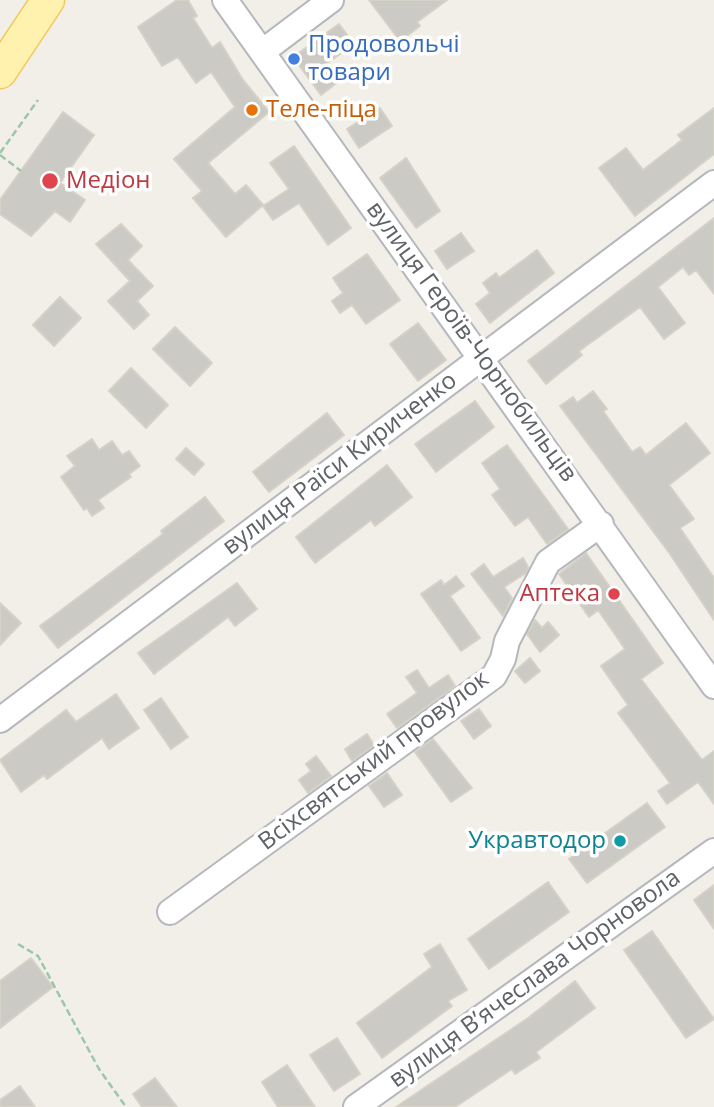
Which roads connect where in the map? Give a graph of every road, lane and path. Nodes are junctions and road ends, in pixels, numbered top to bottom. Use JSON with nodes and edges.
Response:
{"nodes":[{"id":1,"x":48,"y":0,"type":"edge"},
{"id":2,"x":225,"y":0,"type":"edge"},
{"id":3,"x":331,"y":0,"type":"edge"},
{"id":4,"x":262,"y":52,"type":"junction"},
{"id":5,"x":0,"y":72,"type":"edge"},
{"id":6,"x":38,"y":100,"type":"dead end"},
{"id":7,"x":0,"y":154,"type":"edge"},
{"id":8,"x":21,"y":171,"type":"dead end"},
{"id":9,"x":714,"y":183,"type":"edge"},
{"id":10,"x":482,"y":358,"type":"junction"},
{"id":11,"x":601,"y":524,"type":"junction"},
{"id":12,"x":714,"y":686,"type":"edge"},
{"id":13,"x":0,"y":720,"type":"edge"},
{"id":14,"x":714,"y":850,"type":"edge"},
{"id":15,"x":170,"y":912,"type":"dead end"},
{"id":16,"x":18,"y":944,"type":"dead end"},
{"id":17,"x":126,"y":1107,"type":"edge"},
{"id":18,"x":356,"y":1107,"type":"edge"}],
"edges":[{"from":1,"to":5,"type":"main road"},
{"from":2,"to":4,"type":"street","name":"вулиця Героїв-Чорнобильців"},
{"from":3,"to":4,"type":"street"},
{"from":4,"to":10,"type":"street","name":"вулиця Героїв-Чорнобильців"},
{"from":6,"to":7,"type":"path"},
{"from":7,"to":8,"type":"path"},
{"from":9,"to":10,"type":"street","name":"вулиця Раїси Кириченко"},
{"from":10,"to":11,"type":"street","name":"вулиця Героїв-Чорнобильців"},
{"from":10,"to":13,"type":"street","name":"вулиця Раїси Кириченко"},
{"from":11,"to":12,"type":"street","name":"вулиця Героїв-Чорнобильців"},
{"from":11,"to":15,"type":"street","name":"Всіхсвятський провулок"},
{"from":14,"to":18,"type":"street","name":"вулиця Вʼячеслава Чорновола"},
{"from":16,"to":17,"type":"path"}]}
